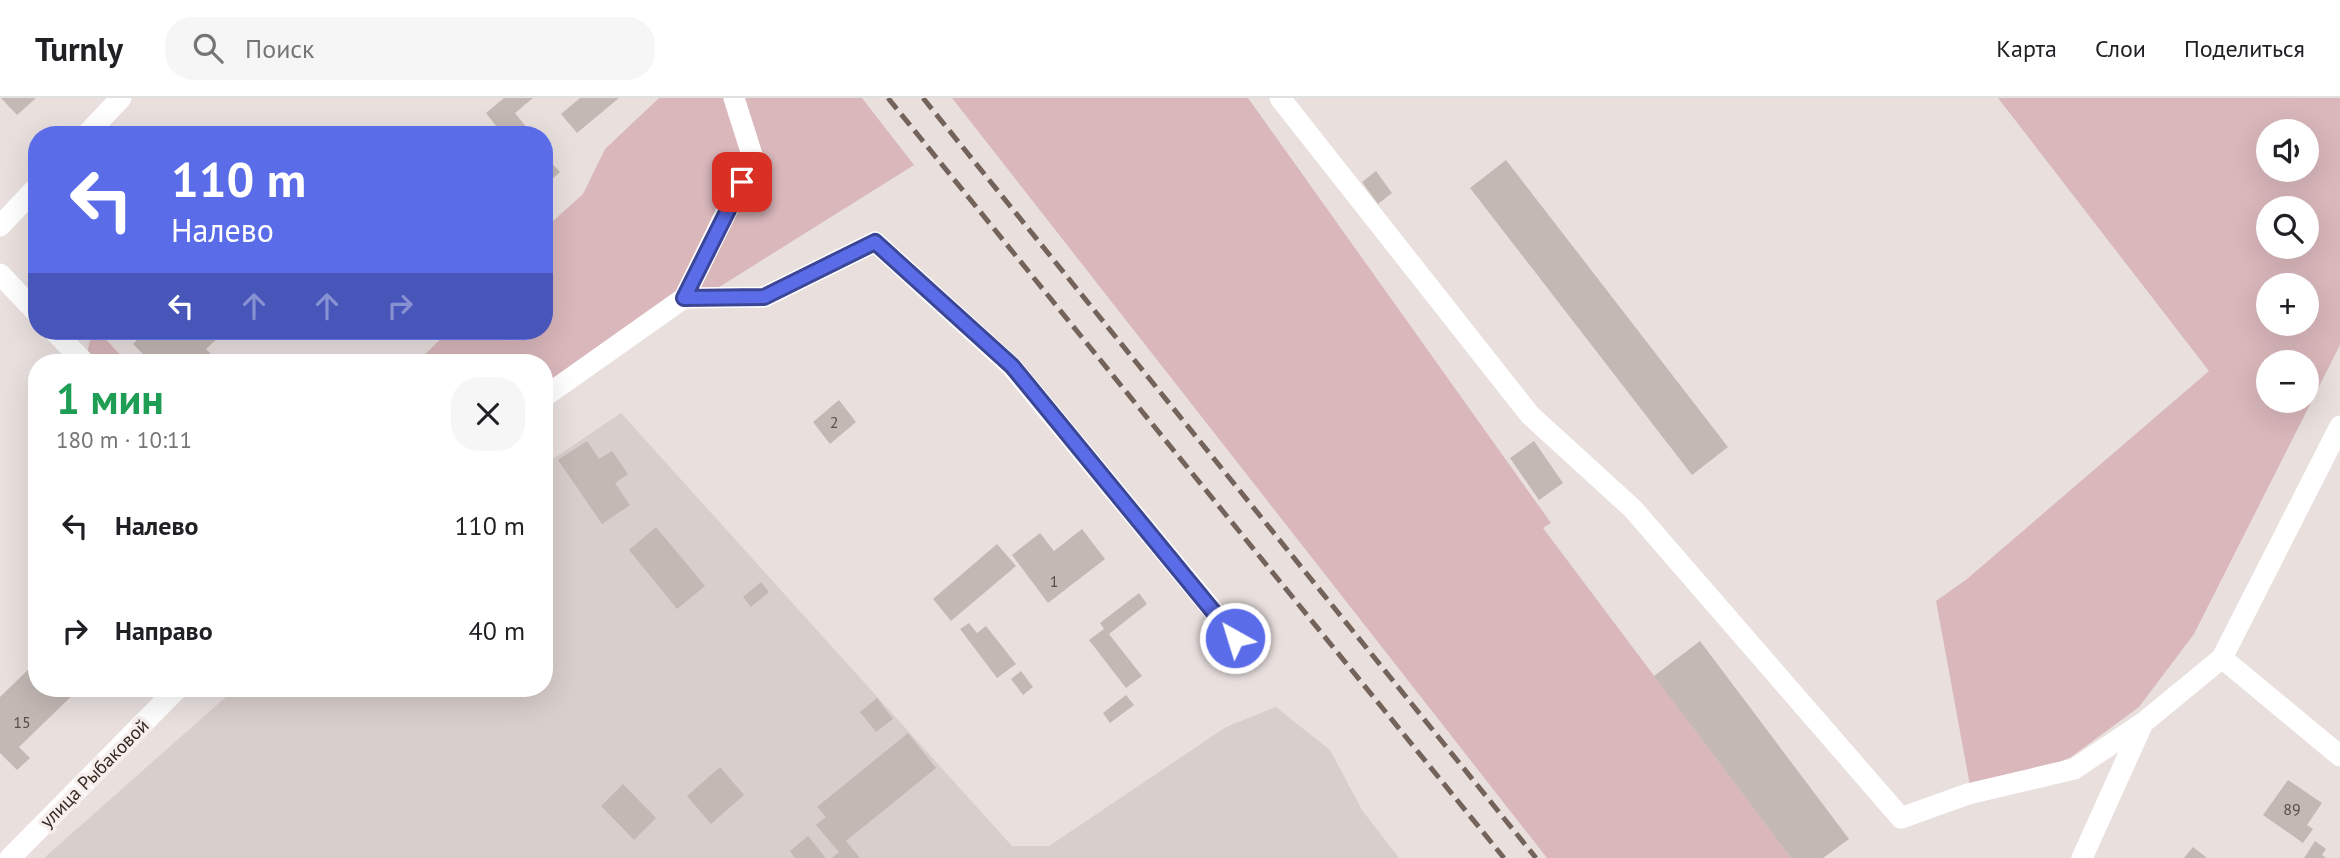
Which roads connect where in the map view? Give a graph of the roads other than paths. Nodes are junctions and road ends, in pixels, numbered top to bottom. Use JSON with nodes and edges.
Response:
{"nodes":[{"id":1,"x":121,"y":98,"type":"edge"},
{"id":2,"x":733,"y":98,"type":"edge"},
{"id":3,"x":1280,"y":98,"type":"edge"},
{"id":4,"x":95,"y":126,"type":"edge"},
{"id":5,"x":28,"y":196,"type":"edge"},
{"id":6,"x":0,"y":226,"type":"edge"},
{"id":7,"x":0,"y":274,"type":"edge"},
{"id":8,"x":684,"y":298,"type":"junction"},
{"id":9,"x":28,"y":304,"type":"edge"},
{"id":10,"x":63,"y":340,"type":"edge"},
{"id":11,"x":76,"y":354,"type":"edge"},
{"id":12,"x":553,"y":391,"type":"edge"},
{"id":13,"x":2340,"y":426,"type":"edge"},
{"id":14,"x":1235,"y":638,"type":"dead end"},
{"id":15,"x":2222,"y":658,"type":"junction"},
{"id":16,"x":169,"y":697,"type":"edge"},
{"id":17,"x":2143,"y":723,"type":"junction"},
{"id":18,"x":2340,"y":755,"type":"edge"},
{"id":19,"x":10,"y":858,"type":"edge"},
{"id":20,"x":2082,"y":858,"type":"edge"}],
"edges":[{"from":1,"to":4,"type":"street"},
{"from":2,"to":8,"type":"street"},
{"from":3,"to":17,"type":"street"},
{"from":5,"to":6,"type":"street"},
{"from":7,"to":9,"type":"street"},
{"from":8,"to":12,"type":"street"},
{"from":8,"to":14,"type":"street"},
{"from":10,"to":11,"type":"street"},
{"from":13,"to":15,"type":"street"},
{"from":15,"to":17,"type":"street"},
{"from":15,"to":18,"type":"street"},
{"from":16,"to":19,"type":"street","name":"улица Рыбаковой"},
{"from":17,"to":20,"type":"street"}]}
